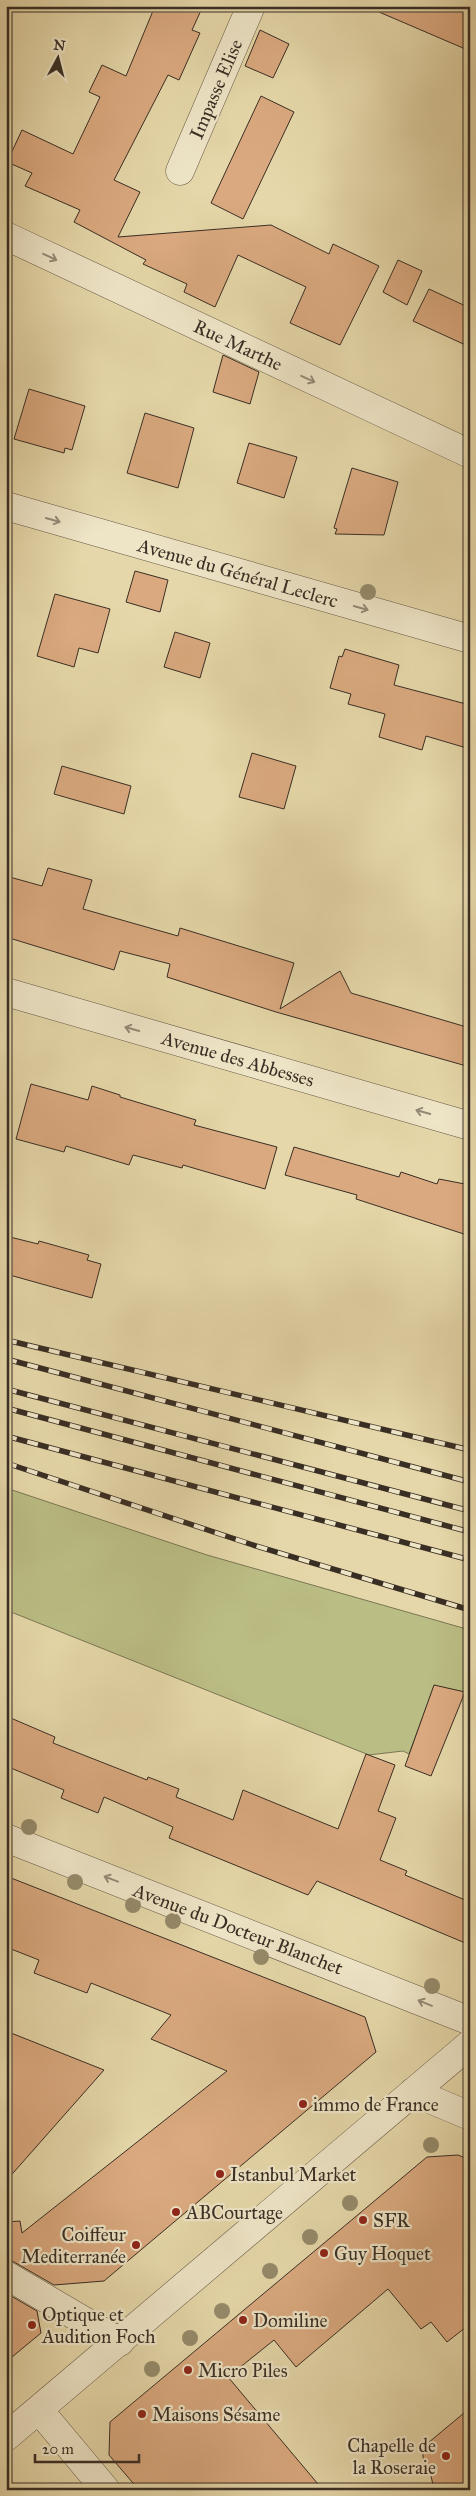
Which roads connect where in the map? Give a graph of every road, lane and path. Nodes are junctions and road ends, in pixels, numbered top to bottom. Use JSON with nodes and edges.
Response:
{"nodes":[{"id":1,"x":251,"y":6,"type":"edge"},
{"id":2,"x":180,"y":171,"type":"dead end"},
{"id":3,"x":6,"y":236,"type":"edge"},
{"id":4,"x":470,"y":454,"type":"edge"},
{"id":5,"x":6,"y":506,"type":"edge"},
{"id":6,"x":470,"y":639,"type":"edge"},
{"id":7,"x":6,"y":992,"type":"edge"},
{"id":8,"x":470,"y":1126,"type":"edge"},
{"id":9,"x":6,"y":1838,"type":"edge"},
{"id":10,"x":470,"y":2021,"type":"edge"},
{"id":11,"x":470,"y":2044,"type":"edge"},
{"id":12,"x":413,"y":2092,"type":"junction"},
{"id":13,"x":470,"y":2116,"type":"edge"},
{"id":14,"x":6,"y":2275,"type":"edge"},
{"id":15,"x":120,"y":2342,"type":"junction"},
{"id":16,"x":39,"y":2410,"type":"junction"},
{"id":17,"x":6,"y":2437,"type":"edge"},
{"id":18,"x":106,"y":2490,"type":"edge"}],
"edges":[{"from":1,"to":2,"type":"street","name":"Impasse Elise"},
{"from":3,"to":4,"type":"street","name":"Rue Marthe","one_way":true},
{"from":5,"to":6,"type":"street","name":"Avenue du Général Leclerc","one_way":true},
{"from":8,"to":7,"type":"street","name":"Avenue des Abbesses","one_way":true},
{"from":10,"to":9,"type":"street","name":"Avenue du Docteur Blanchet","one_way":true},
{"from":11,"to":12,"type":"street"},
{"from":12,"to":13,"type":"street"},
{"from":12,"to":15,"type":"street"},
{"from":14,"to":15,"type":"street"},
{"from":15,"to":16,"type":"street"},
{"from":16,"to":17,"type":"street"},
{"from":16,"to":18,"type":"street"}]}
